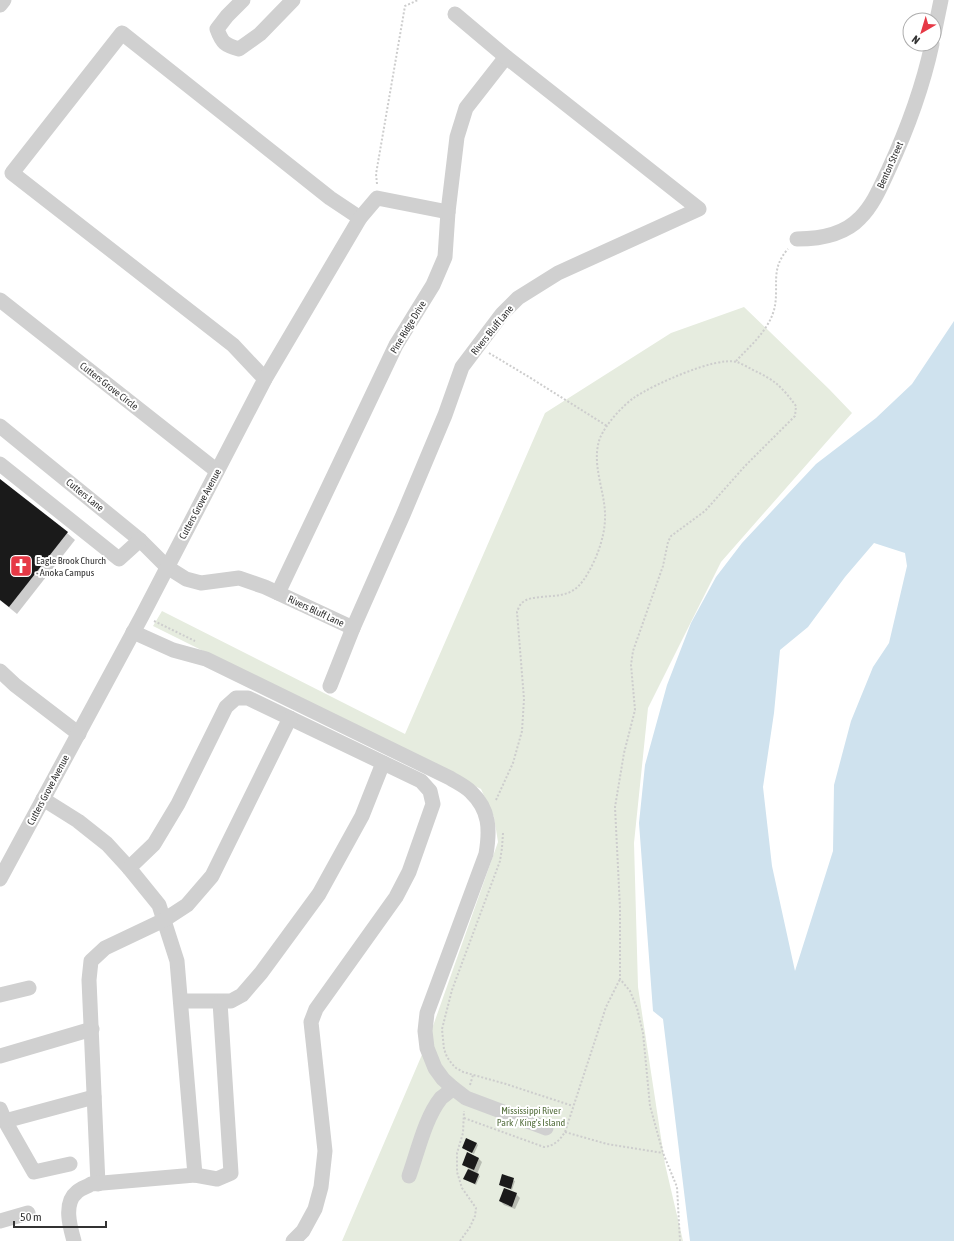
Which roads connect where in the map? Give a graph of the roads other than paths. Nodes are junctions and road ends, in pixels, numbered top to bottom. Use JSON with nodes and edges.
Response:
{"nodes":[{"id":1,"x":4,"y":0,"type":"edge"},
{"id":2,"x":243,"y":0,"type":"edge"},
{"id":3,"x":293,"y":0,"type":"edge"},
{"id":4,"x":941,"y":0,"type":"edge"},
{"id":5,"x":0,"y":5,"type":"edge"},
{"id":6,"x":939,"y":12,"type":"edge"},
{"id":7,"x":455,"y":14,"type":"dead end"},
{"id":8,"x":930,"y":52,"type":"edge"},
{"id":9,"x":506,"y":57,"type":"junction"},
{"id":10,"x":448,"y":212,"type":"junction"},
{"id":11,"x":360,"y":218,"type":"junction"},
{"id":12,"x":798,"y":239,"type":"road end"},
{"id":13,"x":0,"y":300,"type":"edge"},
{"id":14,"x":265,"y":379,"type":"junction"},
{"id":15,"x":0,"y":426,"type":"edge"},
{"id":16,"x":0,"y":464,"type":"edge"},
{"id":17,"x":217,"y":471,"type":"junction"},
{"id":18,"x":140,"y":540,"type":"junction"},
{"id":19,"x":167,"y":567,"type":"junction"},
{"id":20,"x":278,"y":593,"type":"junction"},
{"id":21,"x":353,"y":628,"type":"junction"},
{"id":22,"x":133,"y":632,"type":"junction"},
{"id":23,"x":0,"y":671,"type":"edge"},
{"id":24,"x":330,"y":686,"type":"dead end"},
{"id":25,"x":290,"y":718,"type":"junction"},
{"id":26,"x":78,"y":734,"type":"junction"},
{"id":27,"x":384,"y":763,"type":"junction"},
{"id":28,"x":43,"y":799,"type":"junction"},
{"id":29,"x":129,"y":868,"type":"junction"},
{"id":30,"x":0,"y":879,"type":"edge"},
{"id":31,"x":164,"y":920,"type":"junction"},
{"id":32,"x":29,"y":988,"type":"dead end"},
{"id":33,"x":0,"y":995,"type":"edge"},
{"id":34,"x":181,"y":1001,"type":"junction"},
{"id":35,"x":220,"y":1002,"type":"junction"},
{"id":36,"x":92,"y":1029,"type":"junction"},
{"id":37,"x":0,"y":1056,"type":"edge"},
{"id":38,"x":453,"y":1088,"type":"junction"},
{"id":39,"x":94,"y":1097,"type":"junction"},
{"id":40,"x":2,"y":1115,"type":"edge"},
{"id":41,"x":546,"y":1128,"type":"dead end"},
{"id":42,"x":70,"y":1164,"type":"dead end"},
{"id":43,"x":195,"y":1175,"type":"junction"},
{"id":44,"x":409,"y":1176,"type":"dead end"},
{"id":45,"x":98,"y":1184,"type":"junction"},
{"id":46,"x":28,"y":1213,"type":"dead end"},
{"id":47,"x":0,"y":1221,"type":"edge"},
{"id":48,"x":74,"y":1241,"type":"edge"},
{"id":49,"x":293,"y":1241,"type":"edge"}],
"edges":[{"from":1,"to":5,"type":"street"},
{"from":2,"to":3,"type":"street"},
{"from":4,"to":6,"type":"street"},
{"from":7,"to":9,"type":"street","name":"Rivers Bluff Lane"},
{"from":8,"to":12,"type":"street","name":"Benton Street"},
{"from":9,"to":10,"type":"street","name":"Pine Ridge Drive"},
{"from":9,"to":21,"type":"street","name":"Rivers Bluff Lane"},
{"from":10,"to":11,"type":"street","name":"Cutters Grove Avenue"},
{"from":10,"to":20,"type":"street","name":"Pine Ridge Drive"},
{"from":11,"to":14,"type":"street","name":"Cutters Grove Avenue"},
{"from":11,"to":14,"type":"street"},
{"from":13,"to":17,"type":"street","name":"Cutters Grove Circle"},
{"from":14,"to":17,"type":"street","name":"Cutters Grove Avenue"},
{"from":15,"to":18,"type":"street","name":"Cutters Lane"},
{"from":16,"to":18,"type":"street"},
{"from":17,"to":19,"type":"street","name":"Cutters Grove Avenue"},
{"from":18,"to":19,"type":"street","name":"Cutters Lane"},
{"from":19,"to":20,"type":"street","name":"Rivers Bluff Lane"},
{"from":19,"to":22,"type":"street","name":"Cutters Grove Avenue"},
{"from":20,"to":21,"type":"street","name":"Rivers Bluff Lane"},
{"from":21,"to":24,"type":"street"},
{"from":22,"to":26,"type":"street","name":"Cutters Grove Avenue"},
{"from":22,"to":38,"type":"street"},
{"from":23,"to":26,"type":"street"},
{"from":25,"to":27,"type":"street"},
{"from":25,"to":29,"type":"street"},
{"from":25,"to":31,"type":"street"},
{"from":26,"to":28,"type":"street","name":"Cutters Grove Avenue"},
{"from":27,"to":35,"type":"street"},
{"from":27,"to":49,"type":"street"},
{"from":28,"to":29,"type":"street"},
{"from":28,"to":30,"type":"street","name":"Cutters Grove Avenue"},
{"from":29,"to":31,"type":"street"},
{"from":31,"to":34,"type":"street"},
{"from":31,"to":36,"type":"street"},
{"from":32,"to":33,"type":"street"},
{"from":34,"to":35,"type":"street"},
{"from":34,"to":43,"type":"street"},
{"from":35,"to":43,"type":"street"},
{"from":36,"to":37,"type":"street"},
{"from":36,"to":39,"type":"street"},
{"from":38,"to":41,"type":"street"},
{"from":38,"to":44,"type":"street"},
{"from":39,"to":40,"type":"street"},
{"from":39,"to":45,"type":"street"},
{"from":40,"to":42,"type":"street"},
{"from":43,"to":45,"type":"street"},
{"from":45,"to":48,"type":"street"},
{"from":46,"to":47,"type":"street"}]}
